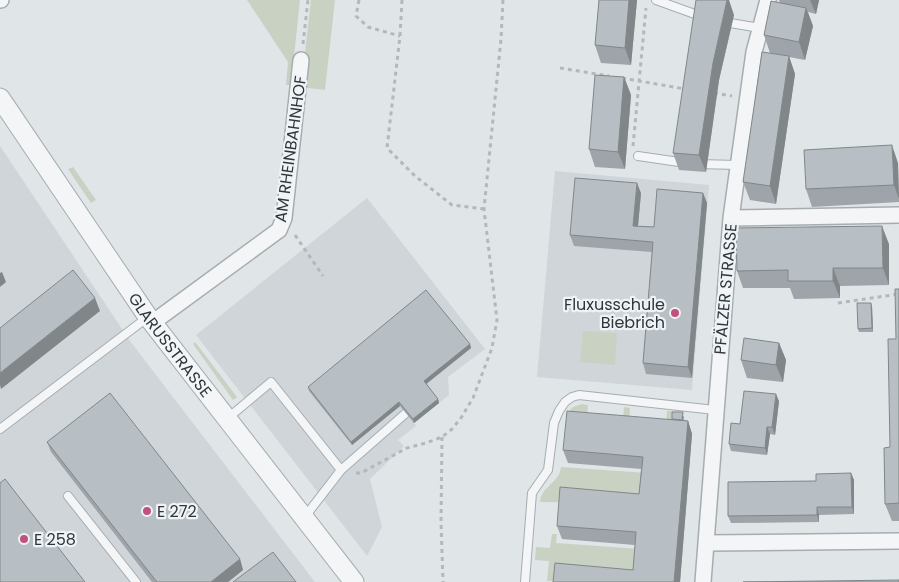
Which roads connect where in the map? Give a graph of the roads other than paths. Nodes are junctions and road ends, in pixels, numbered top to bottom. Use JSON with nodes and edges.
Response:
{"nodes":[{"id":1,"x":656,"y":0,"type":"edge"},
{"id":2,"x":768,"y":0,"type":"edge"},
{"id":3,"x":760,"y":28,"type":"junction"},
{"id":4,"x":302,"y":60,"type":"road end"},
{"id":5,"x":0,"y":98,"type":"edge"},
{"id":6,"x":638,"y":156,"type":"road end"},
{"id":7,"x":738,"y":165,"type":"junction"},
{"id":8,"x":899,"y":215,"type":"edge"},
{"id":9,"x":730,"y":218,"type":"junction"},
{"id":10,"x":150,"y":320,"type":"junction"},
{"id":11,"x":715,"y":410,"type":"junction"},
{"id":12,"x":406,"y":413,"type":"edge"},
{"id":13,"x":226,"y":419,"type":"junction"},
{"id":14,"x":0,"y":429,"type":"edge"},
{"id":15,"x":341,"y":470,"type":"junction"},
{"id":16,"x":68,"y":496,"type":"dead end"},
{"id":17,"x":304,"y":518,"type":"junction"},
{"id":18,"x":899,"y":541,"type":"edge"},
{"id":19,"x":706,"y":543,"type":"junction"},
{"id":20,"x":136,"y":582,"type":"edge"},
{"id":21,"x":354,"y":582,"type":"edge"},
{"id":22,"x":525,"y":582,"type":"edge"},
{"id":23,"x":704,"y":582,"type":"edge"}],
"edges":[{"from":1,"to":3,"type":"lane"},
{"from":2,"to":3,"type":"street","name":"PFÄLZER STRASSE"},
{"from":3,"to":7,"type":"street","name":"PFÄLZER STRASSE"},
{"from":4,"to":10,"type":"street","name":"AM RHEINBAHNHOF"},
{"from":5,"to":10,"type":"street","name":"GLARUSSTRASSE"},
{"from":6,"to":7,"type":"lane"},
{"from":7,"to":9,"type":"street","name":"PFÄLZER STRASSE"},
{"from":8,"to":9,"type":"street"},
{"from":9,"to":11,"type":"street","name":"PFÄLZER STRASSE"},
{"from":10,"to":13,"type":"street","name":"GLARUSSTRASSE"},
{"from":10,"to":14,"type":"lane"},
{"from":11,"to":19,"type":"street","name":"PFÄLZER STRASSE"},
{"from":11,"to":22,"type":"lane"},
{"from":12,"to":15,"type":"lane"},
{"from":13,"to":15,"type":"lane"},
{"from":13,"to":17,"type":"street","name":"GLARUSSTRASSE"},
{"from":15,"to":17,"type":"lane"},
{"from":16,"to":20,"type":"lane"},
{"from":17,"to":21,"type":"street","name":"GLARUSSTRASSE"},
{"from":18,"to":19,"type":"street"},
{"from":19,"to":23,"type":"street","name":"PFÄLZER STRASSE"}]}
